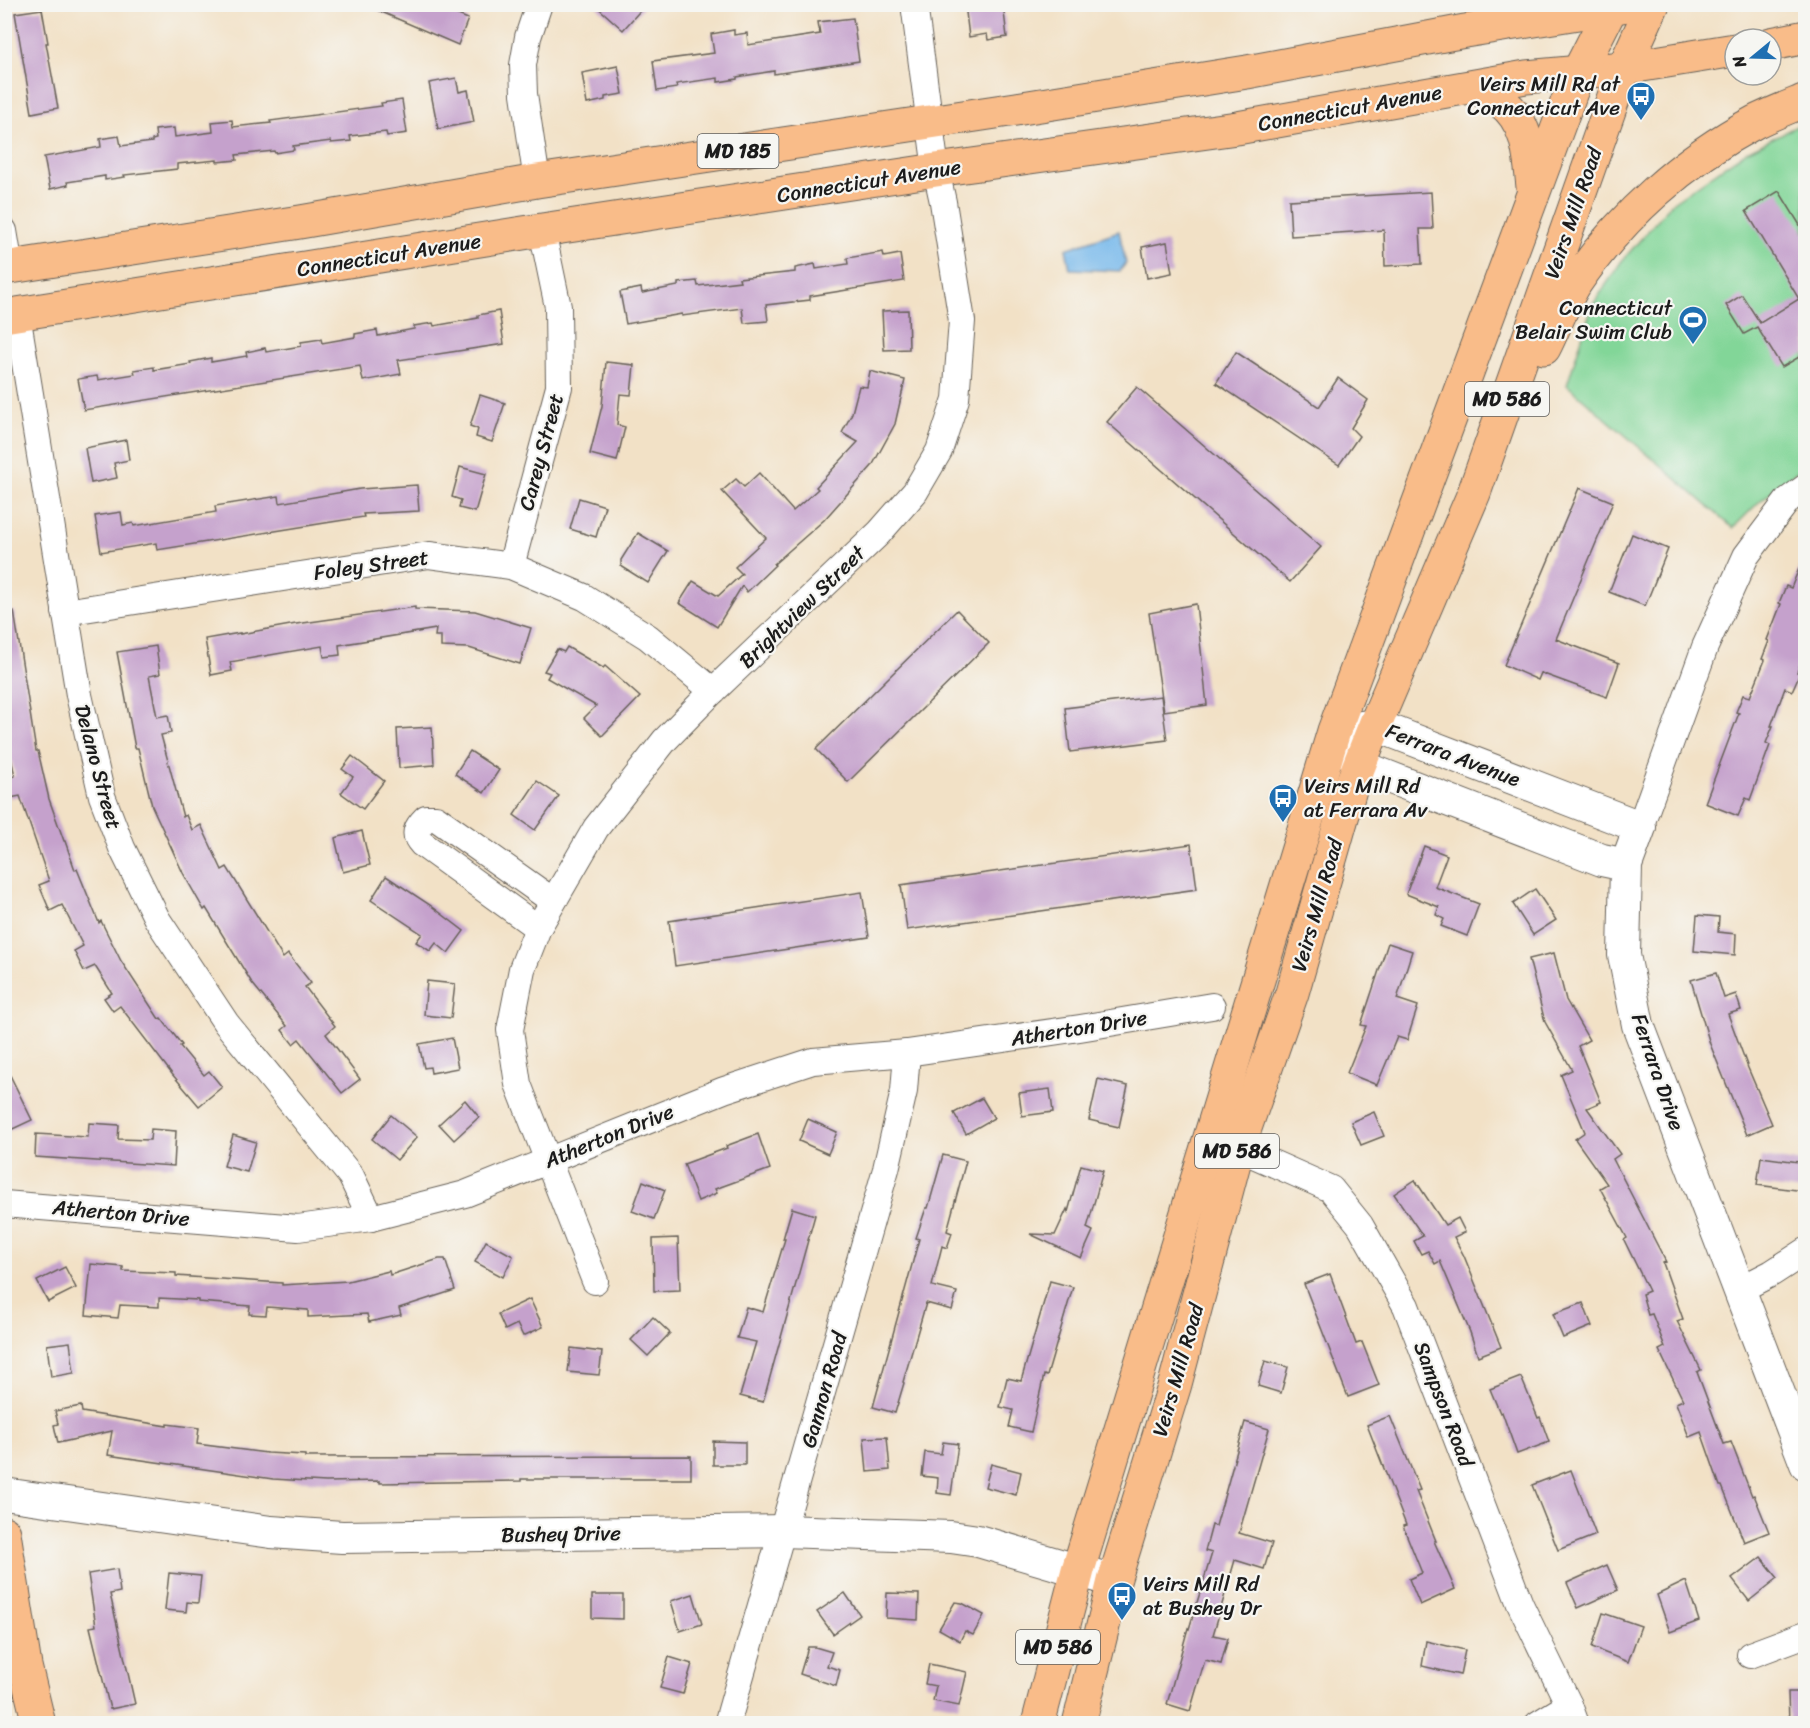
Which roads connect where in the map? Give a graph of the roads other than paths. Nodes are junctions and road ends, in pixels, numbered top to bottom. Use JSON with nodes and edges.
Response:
{"nodes":[{"id":1,"x":539,"y":4,"type":"edge"},
{"id":2,"x":914,"y":4,"type":"edge"},
{"id":3,"x":1531,"y":4,"type":"edge"},
{"id":4,"x":1653,"y":4,"type":"edge"},
{"id":5,"x":1617,"y":6,"type":"edge"},
{"id":6,"x":1465,"y":31,"type":"junction"},
{"id":7,"x":1806,"y":37,"type":"edge"},
{"id":8,"x":1783,"y":42,"type":"edge"},
{"id":9,"x":1723,"y":52,"type":"edge"},
{"id":10,"x":1624,"y":68,"type":"junction"},
{"id":11,"x":1578,"y":74,"type":"junction"},
{"id":12,"x":1475,"y":87,"type":"junction"},
{"id":13,"x":1806,"y":100,"type":"edge"},
{"id":14,"x":930,"y":122,"type":"junction"},
{"id":15,"x":936,"y":170,"type":"junction"},
{"id":16,"x":537,"y":181,"type":"junction"},
{"id":17,"x":1534,"y":193,"type":"junction"},
{"id":18,"x":542,"y":230,"type":"junction"},
{"id":19,"x":4,"y":231,"type":"edge"},
{"id":20,"x":7,"y":268,"type":"edge"},
{"id":21,"x":11,"y":315,"type":"edge"},
{"id":22,"x":1806,"y":487,"type":"edge"},
{"id":23,"x":1474,"y":493,"type":"junction"},
{"id":24,"x":511,"y":566,"type":"junction"},
{"id":25,"x":65,"y":612,"type":"junction"},
{"id":26,"x":713,"y":691,"type":"junction"},
{"id":27,"x":1375,"y":725,"type":"junction"},
{"id":28,"x":1334,"y":730,"type":"junction"},
{"id":29,"x":1360,"y":766,"type":"junction"},
{"id":30,"x":1640,"y":827,"type":"junction"},
{"id":31,"x":1626,"y":865,"type":"junction"},
{"id":32,"x":554,"y":901,"type":"junction"},
{"id":33,"x":538,"y":928,"type":"junction"},
{"id":34,"x":1212,"y":1006,"type":"dead end"},
{"id":35,"x":906,"y":1053,"type":"junction"},
{"id":36,"x":1238,"y":1148,"type":"junction"},
{"id":37,"x":548,"y":1161,"type":"junction"},
{"id":38,"x":4,"y":1204,"type":"edge"},
{"id":39,"x":371,"y":1218,"type":"junction"},
{"id":40,"x":1806,"y":1251,"type":"edge"},
{"id":41,"x":595,"y":1281,"type":"dead end"},
{"id":42,"x":1739,"y":1290,"type":"junction"},
{"id":43,"x":1806,"y":1464,"type":"edge"},
{"id":44,"x":4,"y":1494,"type":"edge"},
{"id":45,"x":783,"y":1531,"type":"junction"},
{"id":46,"x":4,"y":1533,"type":"edge"},
{"id":47,"x":1078,"y":1570,"type":"junction"},
{"id":48,"x":1114,"y":1581,"type":"junction"},
{"id":49,"x":1806,"y":1634,"type":"edge"},
{"id":50,"x":1750,"y":1655,"type":"dead end"},
{"id":51,"x":1572,"y":1714,"type":"edge"},
{"id":52,"x":39,"y":1724,"type":"edge"},
{"id":53,"x":727,"y":1724,"type":"edge"},
{"id":54,"x":1038,"y":1724,"type":"edge"},
{"id":55,"x":1079,"y":1724,"type":"edge"},
{"id":56,"x":1538,"y":1724,"type":"edge"}],
"edges":[{"from":1,"to":16,"type":"street"},
{"from":2,"to":14,"type":"street","name":"Brightview Street"},
{"from":3,"to":6,"type":"main road"},
{"from":4,"to":10,"type":"main road","name":"Veirs Mill Road","number":"MD 586"},
{"from":5,"to":6,"type":"main road","number":"MD 185"},
{"from":5,"to":11,"type":"main road","name":"Veirs Mill Road","number":"MD 586"},
{"from":6,"to":14,"type":"main road","number":"MD 185"},
{"from":7,"to":8,"type":"main road"},
{"from":9,"to":10,"type":"main road","name":"Connecticut Avenue","number":"MD 185"},
{"from":10,"to":11,"type":"main road","name":"Connecticut Avenue","number":"MD 185"},
{"from":10,"to":23,"type":"main road","name":"Veirs Mill Road","number":"MD 586"},
{"from":11,"to":12,"type":"main road","name":"Connecticut Avenue","number":"MD 185"},
{"from":11,"to":17,"type":"main road","name":"Veirs Mill Road","number":"MD 586"},
{"from":12,"to":15,"type":"main road","name":"Connecticut Avenue","number":"MD 185"},
{"from":12,"to":17,"type":"main road"},
{"from":13,"to":23,"type":"main road"},
{"from":14,"to":15,"type":"street","name":"Brightview Street"},
{"from":14,"to":16,"type":"main road","number":"MD 185"},
{"from":15,"to":18,"type":"main road","name":"Connecticut Avenue","number":"MD 185"},
{"from":15,"to":26,"type":"street","name":"Brightview Street"},
{"from":16,"to":20,"type":"main road","number":"MD 185"},
{"from":17,"to":28,"type":"main road","name":"Veirs Mill Road","number":"MD 586"},
{"from":18,"to":21,"type":"main road","name":"Connecticut Avenue","number":"MD 185"},
{"from":18,"to":24,"type":"street","name":"Carey Street"},
{"from":19,"to":20,"type":"street"},
{"from":21,"to":25,"type":"street","name":"Delano Street"},
{"from":22,"to":30,"type":"street","name":"Ferrara Drive"},
{"from":23,"to":27,"type":"main road","name":"Veirs Mill Road","number":"MD 586"},
{"from":24,"to":25,"type":"street","name":"Foley Street"},
{"from":24,"to":26,"type":"street","name":"Foley Street"},
{"from":25,"to":39,"type":"street","name":"Delano Street"},
{"from":26,"to":32,"type":"street","name":"Brightview Street"},
{"from":27,"to":28,"type":"street","name":"Ferrara Avenue"},
{"from":27,"to":29,"type":"main road","name":"Veirs Mill Road","number":"MD 586"},
{"from":27,"to":30,"type":"street","name":"Ferrara Avenue"},
{"from":28,"to":29,"type":"street"},
{"from":28,"to":47,"type":"main road","name":"Veirs Mill Road","number":"MD 586"},
{"from":29,"to":31,"type":"street","name":"Ferrara Avenue"},
{"from":29,"to":36,"type":"main road","name":"Veirs Mill Road","number":"MD 586"},
{"from":30,"to":31,"type":"street","name":"Ferrara Drive"},
{"from":31,"to":42,"type":"street","name":"Ferrara Drive"},
{"from":32,"to":33,"type":"street","name":"Brightview Street"},
{"from":32,"to":33,"type":"street"},
{"from":33,"to":37,"type":"street","name":"Brightview Street"},
{"from":34,"to":35,"type":"street","name":"Atherton Drive"},
{"from":35,"to":37,"type":"street","name":"Atherton Drive"},
{"from":35,"to":45,"type":"street","name":"Gannon Road"},
{"from":36,"to":48,"type":"main road","name":"Veirs Mill Road","number":"MD 586"},
{"from":36,"to":51,"type":"street","name":"Sampson Road"},
{"from":37,"to":39,"type":"street","name":"Atherton Drive"},
{"from":37,"to":41,"type":"street","name":"Brightview Street"},
{"from":38,"to":39,"type":"street","name":"Atherton Drive"},
{"from":40,"to":42,"type":"street"},
{"from":42,"to":43,"type":"street","name":"Ferrara Drive"},
{"from":44,"to":45,"type":"street","name":"Bushey Drive"},
{"from":45,"to":47,"type":"street","name":"Bushey Drive"},
{"from":45,"to":53,"type":"street","name":"Gannon Road"},
{"from":46,"to":52,"type":"main road"},
{"from":47,"to":48,"type":"street","name":"Bushey Drive"},
{"from":47,"to":54,"type":"main road","name":"Veirs Mill Road","number":"MD 586"},
{"from":48,"to":55,"type":"main road","name":"Veirs Mill Road","number":"MD 586"},
{"from":49,"to":50,"type":"street"},
{"from":51,"to":56,"type":"street"}]}
